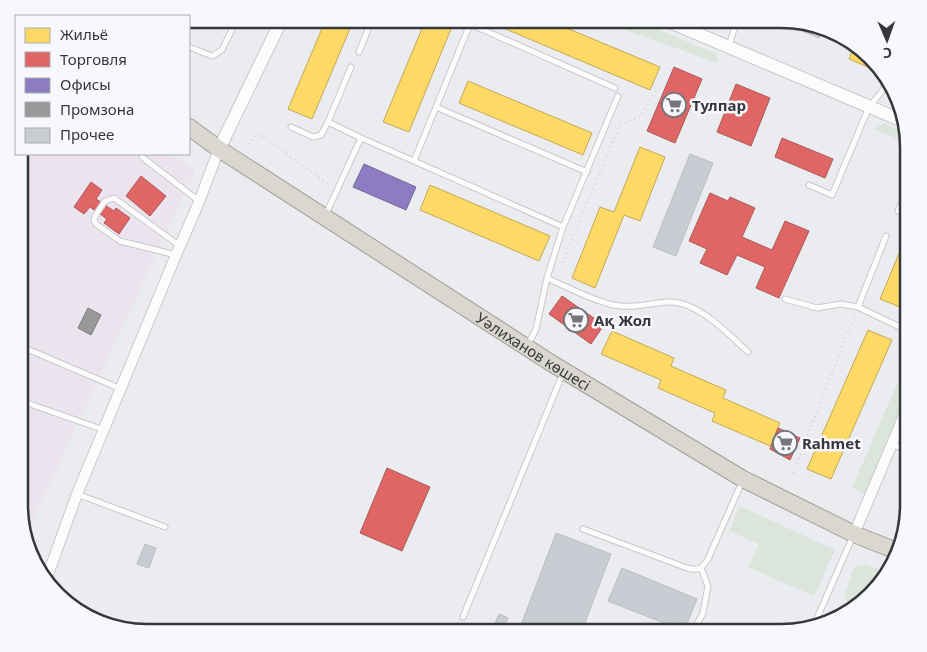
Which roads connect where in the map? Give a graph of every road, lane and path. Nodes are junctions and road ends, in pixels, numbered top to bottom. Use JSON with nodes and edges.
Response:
{"nodes":[{"id":1,"x":233,"y":28,"type":"edge"},
{"id":2,"x":276,"y":28,"type":"edge"},
{"id":3,"x":368,"y":28,"type":"edge"},
{"id":4,"x":469,"y":28,"type":"edge"},
{"id":5,"x":484,"y":28,"type":"edge"},
{"id":6,"x":686,"y":28,"type":"edge"},
{"id":7,"x":734,"y":28,"type":"edge"},
{"id":8,"x":728,"y":46,"type":"junction"},
{"id":9,"x":190,"y":47,"type":"edge"},
{"id":10,"x":359,"y":52,"type":"dead end"},
{"id":11,"x":351,"y":67,"type":"dead end"},
{"id":12,"x":615,"y":88,"type":"dead end"},
{"id":13,"x":884,"y":88,"type":"edge"},
{"id":14,"x":656,"y":91,"type":"dead end"},
{"id":15,"x":618,"y":96,"type":"dead end"},
{"id":16,"x":436,"y":107,"type":"junction"},
{"id":17,"x":870,"y":107,"type":"junction"},
{"id":18,"x":895,"y":118,"type":"edge"},
{"id":19,"x":328,"y":122,"type":"junction"},
{"id":20,"x":190,"y":128,"type":"edge"},
{"id":21,"x":291,"y":128,"type":"dead end"},
{"id":22,"x":361,"y":138,"type":"junction"},
{"id":23,"x":248,"y":144,"type":"dead end"},
{"id":24,"x":219,"y":149,"type":"junction"},
{"id":25,"x":142,"y":157,"type":"dead end"},
{"id":26,"x":414,"y":160,"type":"junction"},
{"id":27,"x":587,"y":172,"type":"junction"},
{"id":28,"x":809,"y":185,"type":"dead end"},
{"id":29,"x":337,"y":192,"type":"junction"},
{"id":30,"x":200,"y":202,"type":"junction"},
{"id":31,"x":325,"y":216,"type":"junction"},
{"id":32,"x":563,"y":227,"type":"junction"},
{"id":33,"x":886,"y":236,"type":"dead end"},
{"id":34,"x":178,"y":250,"type":"junction"},
{"id":35,"x":561,"y":266,"type":"dead end"},
{"id":36,"x":546,"y":278,"type":"junction"},
{"id":37,"x":786,"y":299,"type":"dead end"},
{"id":38,"x":858,"y":307,"type":"junction"},
{"id":39,"x":899,"y":327,"type":"edge"},
{"id":40,"x":527,"y":347,"type":"junction"},
{"id":41,"x":28,"y":349,"type":"edge"},
{"id":42,"x":748,"y":352,"type":"dead end"},
{"id":43,"x":564,"y":370,"type":"junction"},
{"id":44,"x":121,"y":389,"type":"junction"},
{"id":45,"x":28,"y":403,"type":"edge"},
{"id":46,"x":899,"y":427,"type":"edge"},
{"id":47,"x":104,"y":430,"type":"junction"},
{"id":48,"x":892,"y":444,"type":"junction"},
{"id":49,"x":899,"y":447,"type":"edge"},
{"id":50,"x":793,"y":473,"type":"dead end"},
{"id":51,"x":743,"y":479,"type":"junction"},
{"id":52,"x":77,"y":494,"type":"junction"},
{"id":53,"x":165,"y":527,"type":"dead end"},
{"id":54,"x":583,"y":528,"type":"dead end"},
{"id":55,"x":854,"y":534,"type":"junction"},
{"id":56,"x":891,"y":549,"type":"edge"},
{"id":57,"x":701,"y":568,"type":"junction"},
{"id":58,"x":49,"y":572,"type":"edge"},
{"id":59,"x":463,"y":617,"type":"dead end"},
{"id":60,"x":817,"y":618,"type":"edge"},
{"id":61,"x":697,"y":624,"type":"edge"}],
"edges":[{"from":1,"to":9,"type":"lane"},
{"from":2,"to":24,"type":"street"},
{"from":3,"to":10,"type":"lane"},
{"from":4,"to":16,"type":"lane"},
{"from":5,"to":12,"type":"lane"},
{"from":6,"to":8,"type":"street"},
{"from":7,"to":8,"type":"lane"},
{"from":8,"to":17,"type":"street"},
{"from":11,"to":19,"type":"lane"},
{"from":13,"to":17,"type":"lane"},
{"from":14,"to":35,"type":"path"},
{"from":15,"to":27,"type":"lane"},
{"from":16,"to":26,"type":"lane"},
{"from":16,"to":27,"type":"lane"},
{"from":17,"to":18,"type":"street"},
{"from":17,"to":28,"type":"lane"},
{"from":19,"to":21,"type":"lane"},
{"from":19,"to":22,"type":"lane"},
{"from":20,"to":24,"type":"highway","name":"Уәлиханов көшесі"},
{"from":22,"to":26,"type":"lane"},
{"from":22,"to":29,"type":"lane"},
{"from":23,"to":29,"type":"path"},
{"from":24,"to":30,"type":"street"},
{"from":24,"to":31,"type":"highway","name":"Уәлиханов көшесі"},
{"from":25,"to":30,"type":"lane"},
{"from":26,"to":32,"type":"lane"},
{"from":27,"to":32,"type":"lane"},
{"from":29,"to":31,"type":"lane"},
{"from":30,"to":34,"type":"street"},
{"from":31,"to":40,"type":"highway","name":"Уәлиханов көшесі"},
{"from":32,"to":36,"type":"lane"},
{"from":33,"to":38,"type":"lane"},
{"from":34,"to":34,"type":"lane"},
{"from":34,"to":44,"type":"street"},
{"from":36,"to":40,"type":"lane"},
{"from":36,"to":42,"type":"lane"},
{"from":37,"to":38,"type":"lane"},
{"from":38,"to":39,"type":"lane"},
{"from":38,"to":50,"type":"path"},
{"from":40,"to":43,"type":"highway","name":"Уәлиханов көшесі"},
{"from":41,"to":44,"type":"lane"},
{"from":43,"to":51,"type":"highway","name":"Уәлиханов көшесі"},
{"from":43,"to":59,"type":"lane"},
{"from":44,"to":47,"type":"street"},
{"from":45,"to":47,"type":"lane"},
{"from":46,"to":48,"type":"street"},
{"from":47,"to":52,"type":"street"},
{"from":48,"to":49,"type":"lane"},
{"from":48,"to":55,"type":"street"},
{"from":51,"to":55,"type":"highway","name":"Уәлиханов көшесі"},
{"from":51,"to":57,"type":"lane"},
{"from":52,"to":53,"type":"lane"},
{"from":52,"to":58,"type":"street"},
{"from":54,"to":57,"type":"lane"},
{"from":55,"to":56,"type":"highway","name":"Уәлиханов көшесі"},
{"from":55,"to":60,"type":"lane"},
{"from":57,"to":61,"type":"lane"}]}
